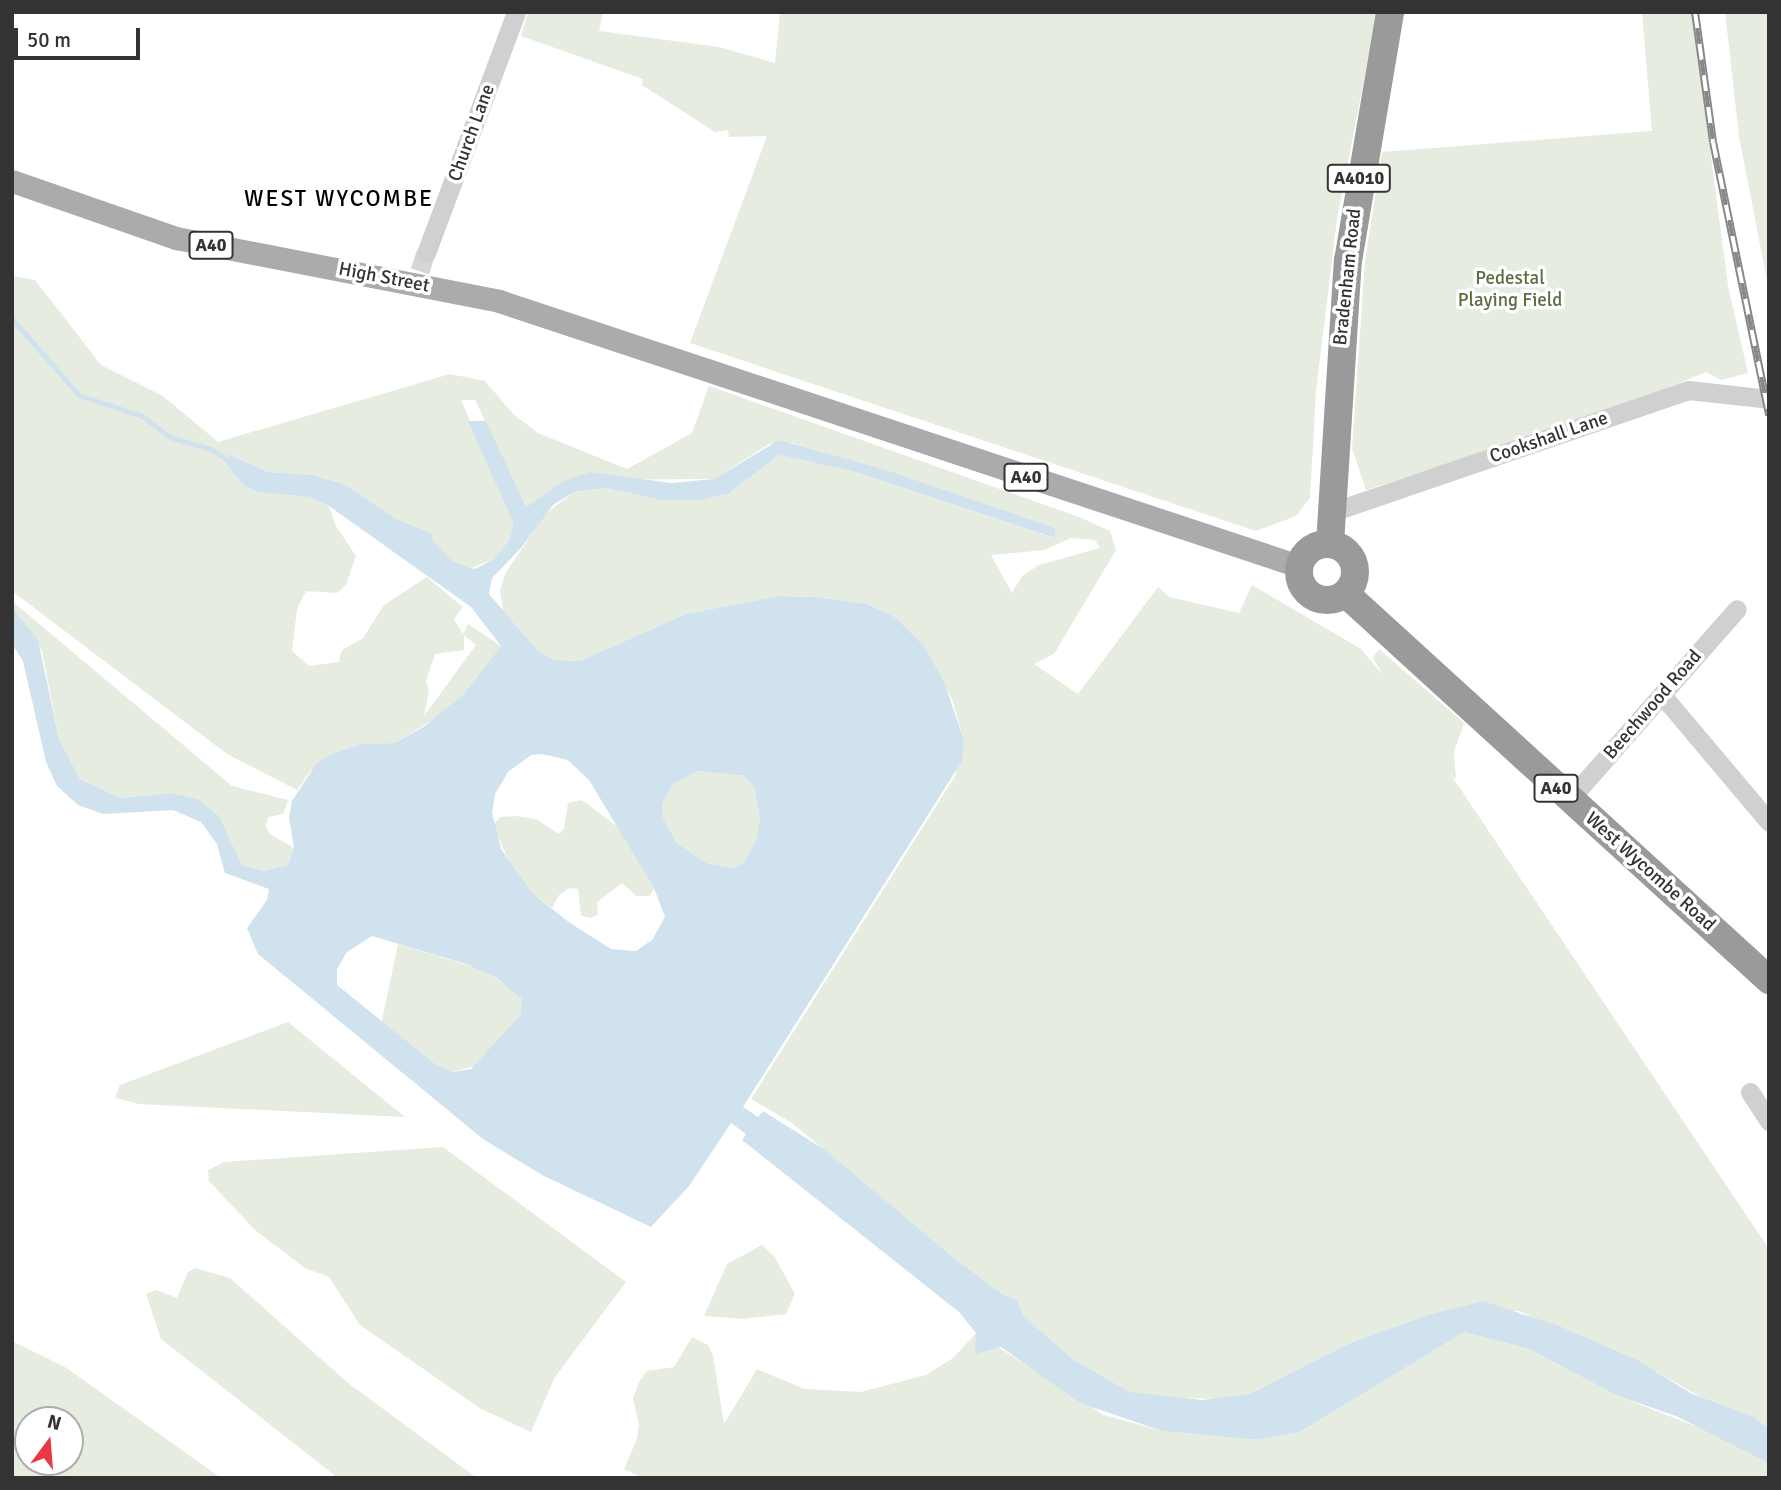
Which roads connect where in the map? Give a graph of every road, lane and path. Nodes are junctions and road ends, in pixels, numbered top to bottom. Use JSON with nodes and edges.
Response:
{"nodes":[{"id":1,"x":516,"y":12,"type":"edge"},
{"id":2,"x":1390,"y":12,"type":"edge"},
{"id":3,"x":12,"y":181,"type":"edge"},
{"id":4,"x":421,"y":269,"type":"junction"},
{"id":5,"x":1769,"y":400,"type":"edge"},
{"id":6,"x":1332,"y":512,"type":"junction"},
{"id":7,"x":1330,"y":544,"type":"junction"},
{"id":8,"x":1299,"y":566,"type":"junction"},
{"id":9,"x":1346,"y":594,"type":"junction"},
{"id":10,"x":1737,"y":609,"type":"dead end"},
{"id":11,"x":1662,"y":695,"type":"junction"},
{"id":12,"x":1569,"y":800,"type":"junction"},
{"id":13,"x":1769,"y":822,"type":"edge"},
{"id":14,"x":1769,"y":980,"type":"edge"},
{"id":15,"x":1750,"y":1092,"type":"dead end"},
{"id":16,"x":1769,"y":1121,"type":"edge"}],
"edges":[{"from":1,"to":4,"type":"street","name":"Church Lane"},
{"from":2,"to":6,"type":"highway","name":"Bradenham Road","number":"A4010"},
{"from":3,"to":4,"type":"main road","name":"High Street","number":"A40"},
{"from":4,"to":8,"type":"main road","name":"High Street","number":"A40"},
{"from":5,"to":6,"type":"street","name":"Cookshall Lane"},
{"from":6,"to":7,"type":"highway","name":"Bradenham Road","number":"A4010"},
{"from":7,"to":8,"type":"highway"},
{"from":7,"to":9,"type":"highway"},
{"from":8,"to":9,"type":"highway"},
{"from":9,"to":12,"type":"highway","name":"West Wycombe Road","number":"A40"},
{"from":10,"to":11,"type":"street","name":"Beechwood Road"},
{"from":11,"to":12,"type":"street","name":"Beechwood Road"},
{"from":11,"to":13,"type":"street"},
{"from":12,"to":14,"type":"highway","name":"West Wycombe Road","number":"A40"},
{"from":15,"to":16,"type":"street"}]}
